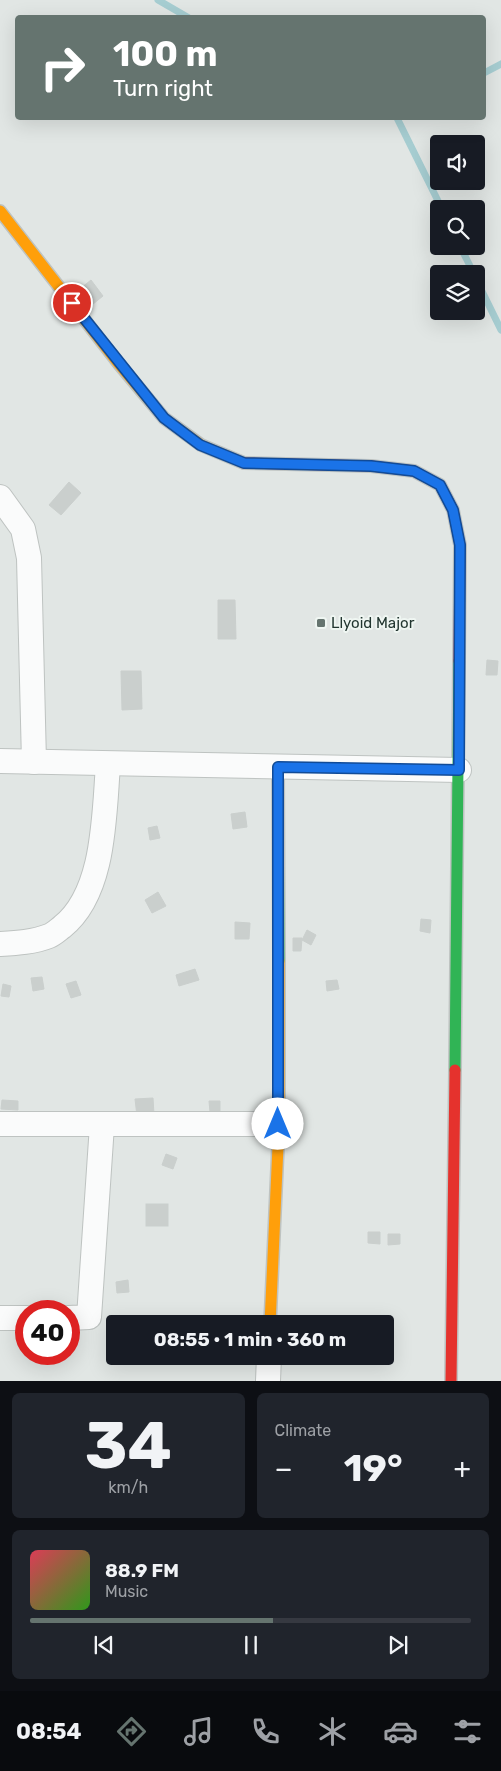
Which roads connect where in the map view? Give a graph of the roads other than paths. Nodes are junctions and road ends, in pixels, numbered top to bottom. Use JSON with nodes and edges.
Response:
{"nodes":[{"id":1,"x":0,"y":211,"type":"edge"},
{"id":2,"x":0,"y":497,"type":"edge"},
{"id":3,"x":0,"y":761,"type":"edge"},
{"id":4,"x":34,"y":762,"type":"junction"},
{"id":5,"x":108,"y":764,"type":"junction"},
{"id":6,"x":278,"y":767,"type":"junction"},
{"id":7,"x":459,"y":770,"type":"junction"},
{"id":8,"x":0,"y":944,"type":"edge"},
{"id":9,"x":0,"y":1124,"type":"edge"},
{"id":10,"x":102,"y":1124,"type":"junction"},
{"id":11,"x":278,"y":1124,"type":"junction"},
{"id":12,"x":270,"y":1315,"type":"edge"},
{"id":13,"x":0,"y":1318,"type":"edge"},
{"id":14,"x":15,"y":1318,"type":"edge"},
{"id":15,"x":80,"y":1318,"type":"edge"},
{"id":16,"x":269,"y":1365,"type":"edge"},
{"id":17,"x":268,"y":1381,"type":"edge"},
{"id":18,"x":451,"y":1381,"type":"edge"}],
"edges":[{"from":1,"to":7,"type":"street"},
{"from":2,"to":4,"type":"street"},
{"from":3,"to":4,"type":"street"},
{"from":4,"to":5,"type":"street"},
{"from":5,"to":6,"type":"street"},
{"from":5,"to":8,"type":"street"},
{"from":6,"to":7,"type":"street"},
{"from":6,"to":11,"type":"street"},
{"from":7,"to":18,"type":"street"},
{"from":9,"to":10,"type":"street"},
{"from":10,"to":11,"type":"street"},
{"from":10,"to":15,"type":"street"},
{"from":11,"to":12,"type":"street"},
{"from":13,"to":14,"type":"street"},
{"from":16,"to":17,"type":"street"}]}
